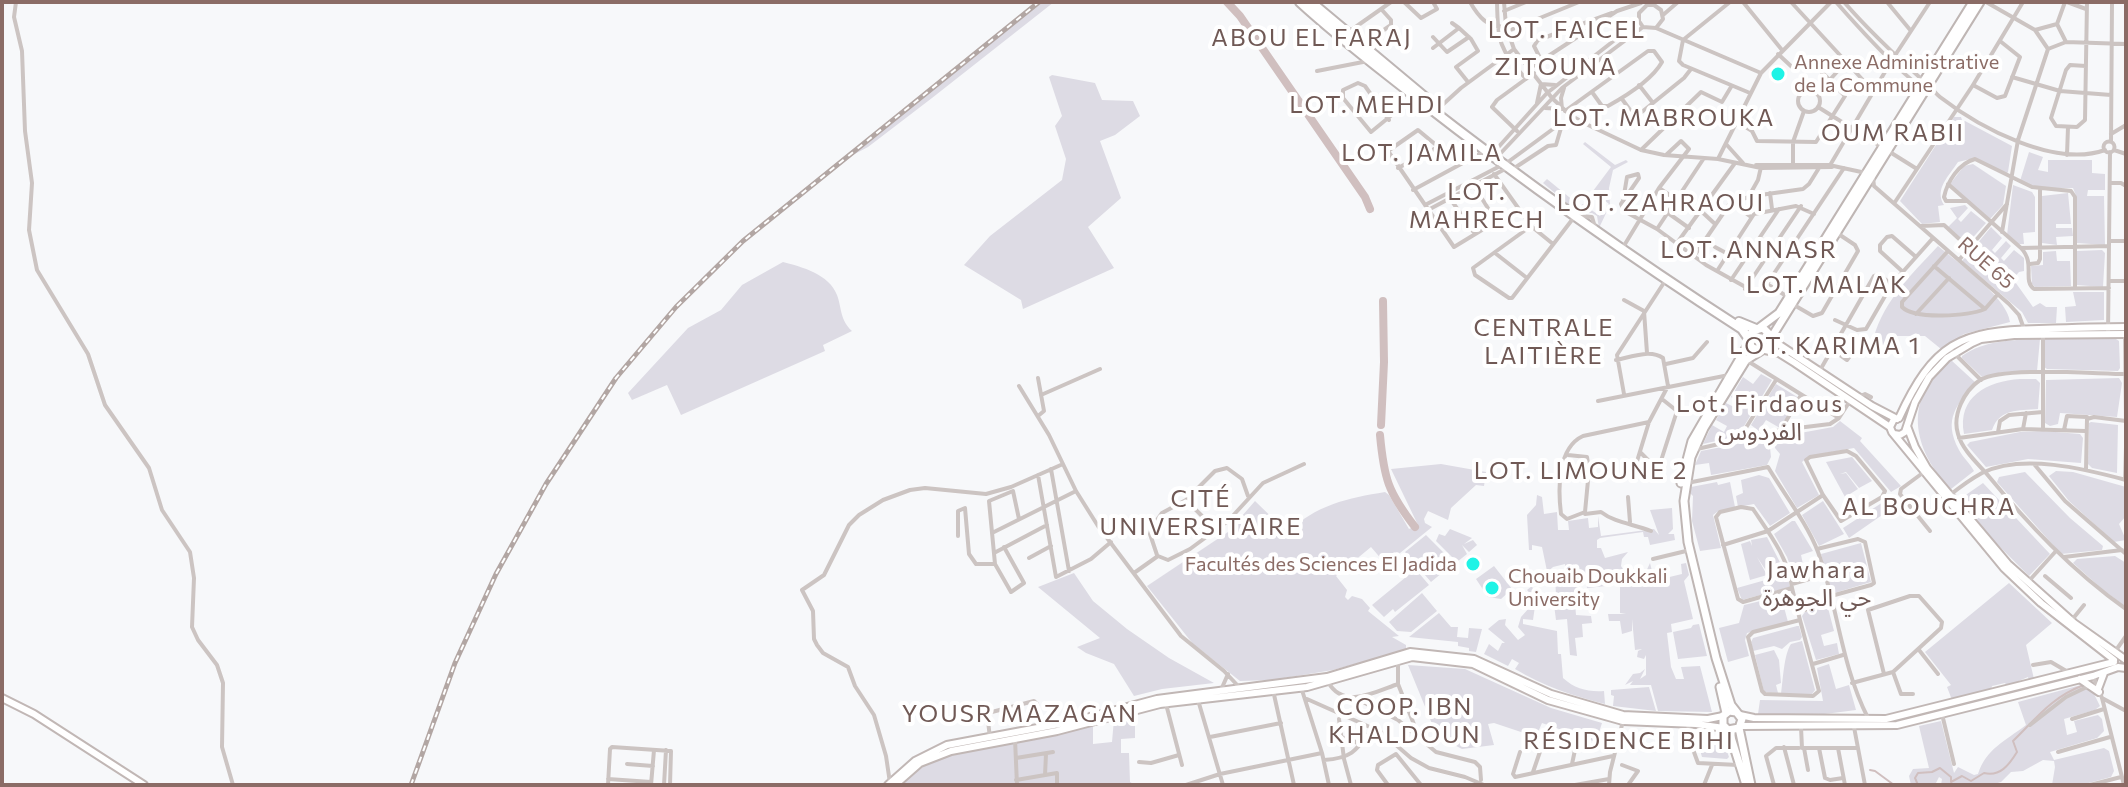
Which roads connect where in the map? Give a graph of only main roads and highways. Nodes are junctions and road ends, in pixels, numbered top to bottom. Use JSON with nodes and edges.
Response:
{"nodes":[{"id":1,"x":1300,"y":2,"type":"edge"},
{"id":2,"x":1311,"y":2,"type":"edge"},
{"id":3,"x":1973,"y":2,"type":"edge"},
{"id":4,"x":1983,"y":2,"type":"edge"},
{"id":5,"x":1344,"y":36,"type":"junction"},
{"id":6,"x":1358,"y":48,"type":"junction"},
{"id":7,"x":1927,"y":87,"type":"junction"},
{"id":8,"x":1417,"y":94,"type":"junction"},
{"id":9,"x":1867,"y":186,"type":"junction"},
{"id":10,"x":1578,"y":216,"type":"junction"},
{"id":11,"x":1622,"y":249,"type":"junction"},
{"id":12,"x":1667,"y":278,"type":"junction"},
{"id":13,"x":1790,"y":300,"type":"junction"},
{"id":14,"x":1758,"y":328,"type":"junction"},
{"id":15,"x":2108,"y":331,"type":"junction"},
{"id":16,"x":2125,"y":331,"type":"edge"},
{"id":17,"x":1772,"y":339,"type":"junction"},
{"id":18,"x":1749,"y":341,"type":"junction"},
{"id":19,"x":1951,"y":350,"type":"junction"},
{"id":20,"x":1762,"y":351,"type":"junction"},
{"id":21,"x":1732,"y":375,"type":"junction"},
{"id":22,"x":1855,"y":398,"type":"junction"},
{"id":23,"x":1897,"y":419,"type":"junction"},
{"id":24,"x":1906,"y":425,"type":"junction"},
{"id":25,"x":1890,"y":427,"type":"junction"},
{"id":26,"x":1894,"y":434,"type":"junction"},
{"id":27,"x":1683,"y":483,"type":"junction"},
{"id":28,"x":2104,"y":653,"type":"junction"},
{"id":29,"x":2120,"y":662,"type":"edge"},
{"id":30,"x":2097,"y":671,"type":"junction"},
{"id":31,"x":2080,"y":679,"type":"junction"},
{"id":32,"x":1304,"y":686,"type":"junction"},
{"id":33,"x":2,"y":698,"type":"edge"},
{"id":34,"x":1738,"y":713,"type":"junction"},
{"id":35,"x":1724,"y":714,"type":"junction"},
{"id":36,"x":1088,"y":720,"type":"junction"},
{"id":37,"x":1076,"y":724,"type":"junction"},
{"id":38,"x":1869,"y":724,"type":"junction"},
{"id":39,"x":1740,"y":727,"type":"junction"},
{"id":40,"x":1727,"y":729,"type":"junction"},
{"id":41,"x":900,"y":777,"type":"junction"},
{"id":42,"x":891,"y":784,"type":"edge"},
{"id":43,"x":144,"y":785,"type":"edge"},
{"id":44,"x":1748,"y":785,"type":"edge"}],
"edges":[{"from":1,"to":5,"type":"highway"},
{"from":2,"to":5,"type":"highway"},
{"from":3,"to":7,"type":"main road"},
{"from":4,"to":7,"type":"main road"},
{"from":5,"to":6,"type":"highway"},
{"from":6,"to":8,"type":"highway"},
{"from":6,"to":8,"type":"highway"},
{"from":7,"to":9,"type":"main road"},
{"from":8,"to":10,"type":"highway"},
{"from":9,"to":13,"type":"main road"},
{"from":9,"to":13,"type":"main road"},
{"from":10,"to":11,"type":"highway"},
{"from":10,"to":11,"type":"highway"},
{"from":11,"to":12,"type":"highway"},
{"from":12,"to":14,"type":"highway"},
{"from":12,"to":18,"type":"highway"},
{"from":13,"to":14,"type":"main road"},
{"from":13,"to":17,"type":"main road"},
{"from":14,"to":17,"type":"main road"},
{"from":14,"to":18,"type":"main road"},
{"from":15,"to":16,"type":"main road"},
{"from":15,"to":19,"type":"main road"},
{"from":15,"to":19,"type":"main road"},
{"from":17,"to":20,"type":"main road"},
{"from":17,"to":22,"type":"main road"},
{"from":18,"to":20,"type":"main road"},
{"from":18,"to":21,"type":"main road"},
{"from":19,"to":23,"type":"main road"},
{"from":19,"to":24,"type":"main road"},
{"from":20,"to":21,"type":"main road"},
{"from":20,"to":22,"type":"main road"},
{"from":21,"to":27,"type":"main road"},
{"from":22,"to":23,"type":"main road"},
{"from":22,"to":25,"type":"main road"},
{"from":23,"to":24,"type":"main road"},
{"from":23,"to":25,"type":"main road"},
{"from":24,"to":26,"type":"main road"},
{"from":24,"to":29,"type":"main road"},
{"from":25,"to":26,"type":"main road"},
{"from":26,"to":28,"type":"main road"},
{"from":27,"to":34,"type":"main road"},
{"from":27,"to":35,"type":"main road"},
{"from":28,"to":29,"type":"main road"},
{"from":28,"to":30,"type":"main road"},
{"from":29,"to":30,"type":"main road"},
{"from":30,"to":31,"type":"main road"},
{"from":30,"to":31,"type":"main road"},
{"from":30,"to":38,"type":"main road"},
{"from":31,"to":38,"type":"main road"},
{"from":32,"to":35,"type":"main road"},
{"from":32,"to":36,"type":"main road"},
{"from":32,"to":36,"type":"main road"},
{"from":32,"to":40,"type":"main road"},
{"from":33,"to":43,"type":"main road"},
{"from":34,"to":35,"type":"main road"},
{"from":34,"to":38,"type":"main road"},
{"from":34,"to":39,"type":"main road"},
{"from":35,"to":40,"type":"main road"},
{"from":36,"to":37,"type":"main road"},
{"from":37,"to":41,"type":"main road"},
{"from":37,"to":41,"type":"main road"},
{"from":38,"to":39,"type":"main road"},
{"from":39,"to":40,"type":"main road"},
{"from":39,"to":44,"type":"main road"},
{"from":40,"to":44,"type":"main road"},
{"from":41,"to":42,"type":"main road"}]}
